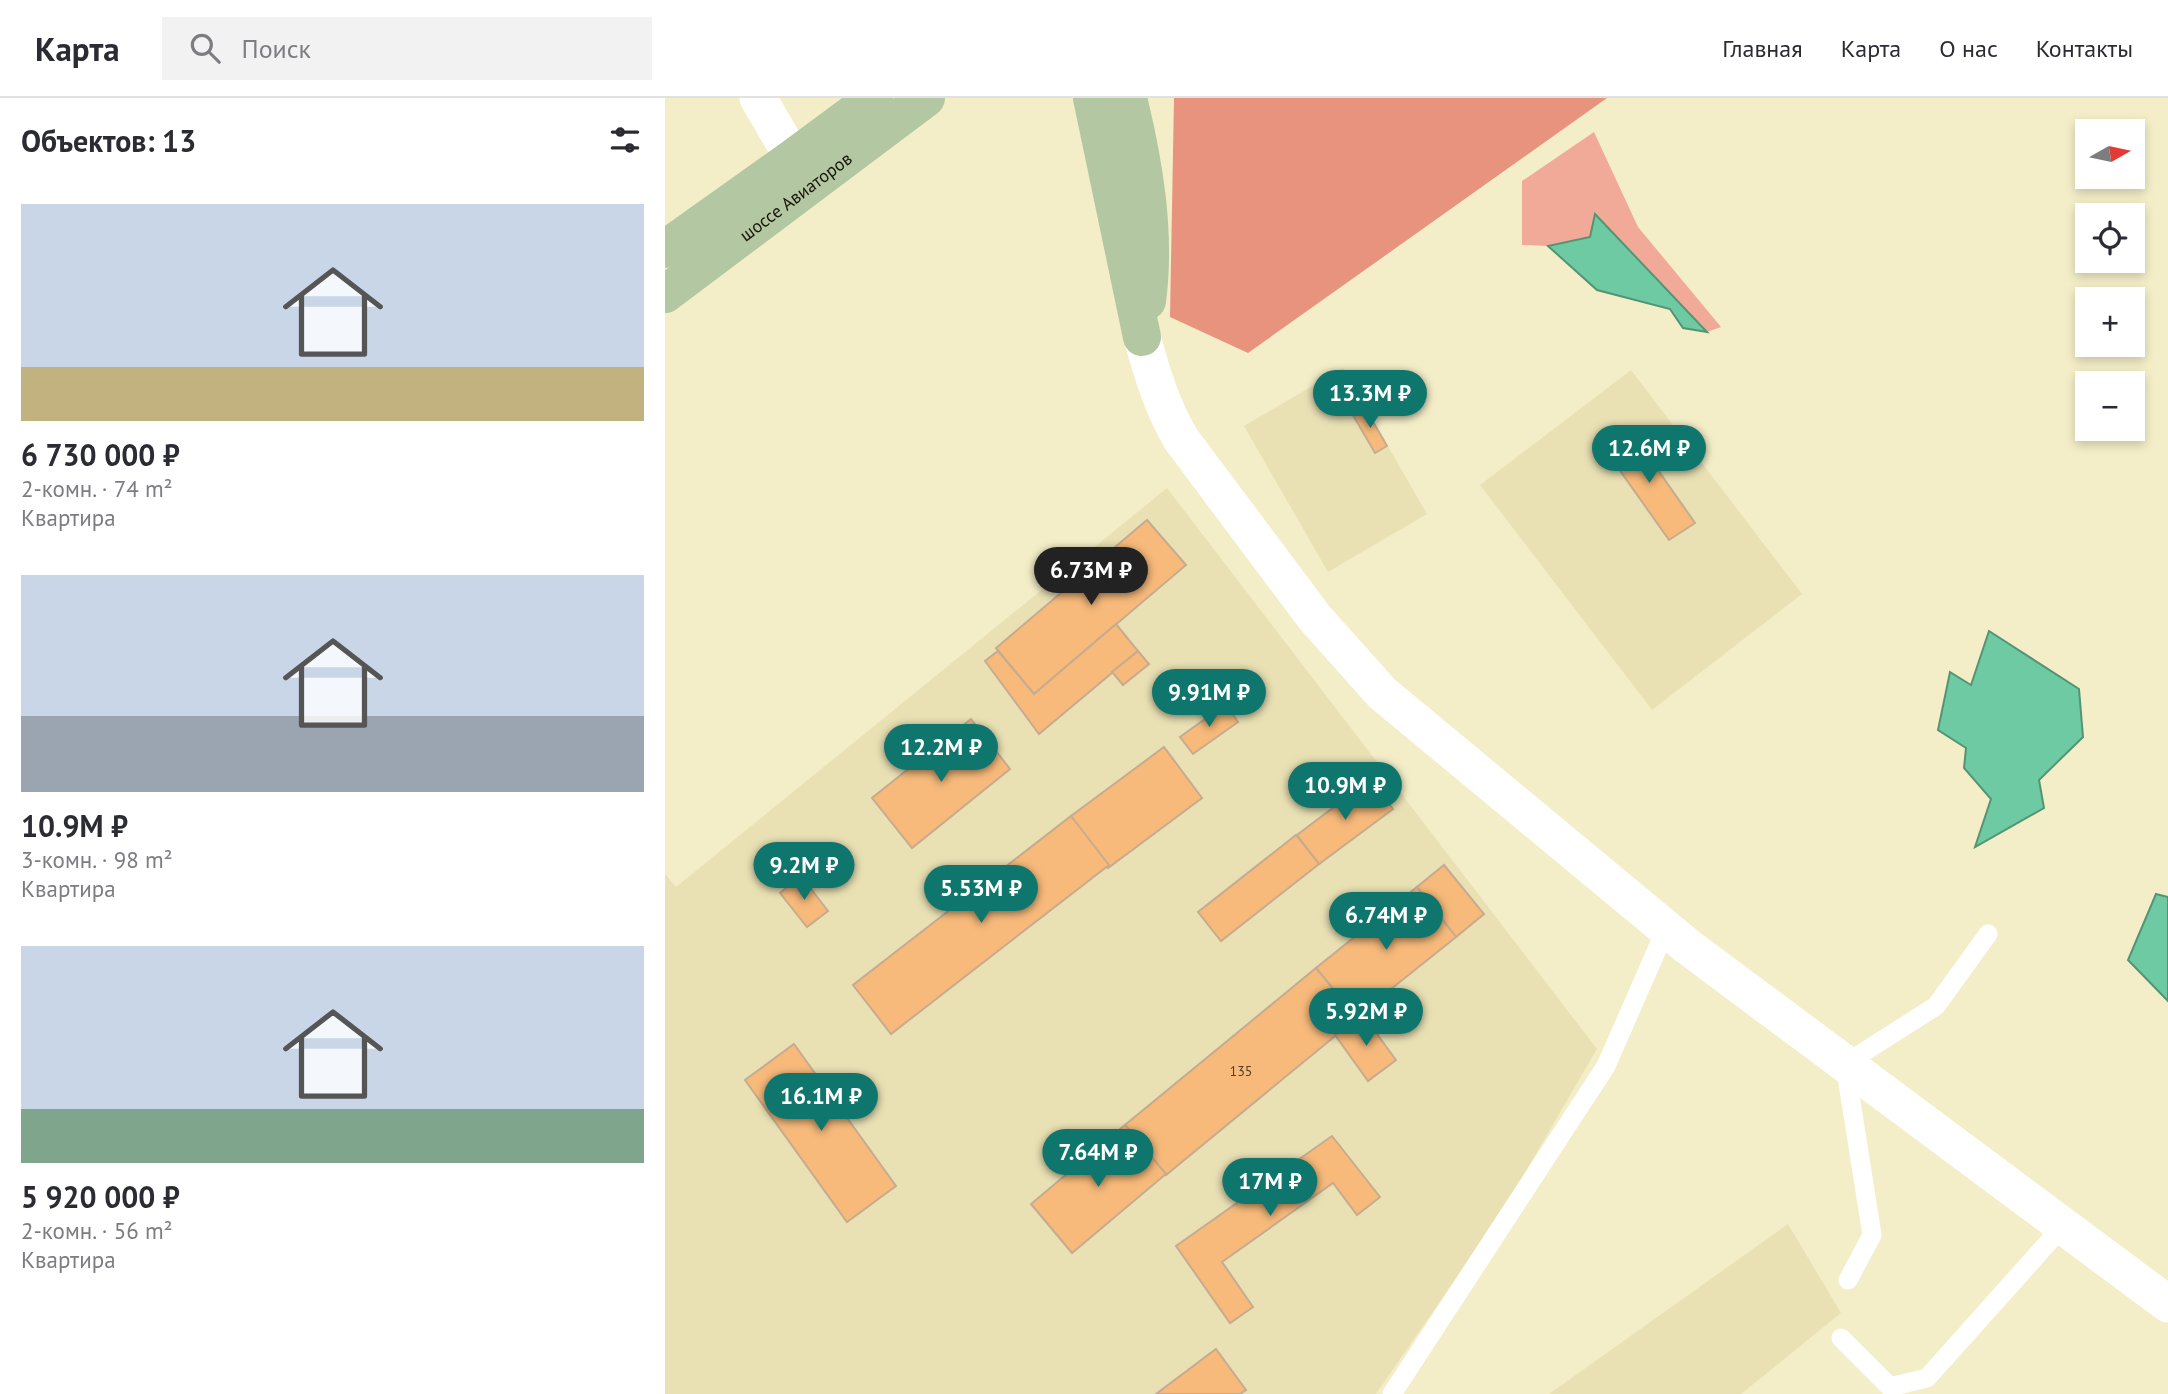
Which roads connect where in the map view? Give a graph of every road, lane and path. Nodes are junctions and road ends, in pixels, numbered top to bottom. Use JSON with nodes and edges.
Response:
{"nodes":[{"id":1,"x":758,"y":98,"type":"edge"},
{"id":2,"x":874,"y":98,"type":"edge"},
{"id":3,"x":926,"y":98,"type":"edge"},
{"id":4,"x":1109,"y":104,"type":"edge"},
{"id":5,"x":793,"y":158,"type":"junction"},
{"id":6,"x":665,"y":249,"type":"edge"},
{"id":7,"x":665,"y":294,"type":"edge"},
{"id":8,"x":1142,"y":337,"type":"joint"},
{"id":9,"x":1666,"y":929,"type":"junction"},
{"id":10,"x":1987,"y":934,"type":"dead end"},
{"id":11,"x":1845,"y":1064,"type":"junction"},
{"id":12,"x":2063,"y":1226,"type":"junction"},
{"id":13,"x":1848,"y":1280,"type":"dead end"},
{"id":14,"x":2168,"y":1304,"type":"edge"},
{"id":15,"x":1841,"y":1338,"type":"dead end"},
{"id":16,"x":1392,"y":1394,"type":"edge"}],
"edges":[{"from":1,"to":5,"type":"street"},
{"from":2,"to":5,"type":"main road","name":"шоссе Авиаторов"},
{"from":3,"to":7,"type":"main road","name":"шоссе Авиаторов"},
{"from":4,"to":8,"type":"main road"},
{"from":5,"to":6,"type":"main road","name":"шоссе Авиаторов"},
{"from":8,"to":9,"type":"street"},
{"from":9,"to":11,"type":"street"},
{"from":9,"to":16,"type":"lane"},
{"from":10,"to":11,"type":"lane"},
{"from":11,"to":12,"type":"street"},
{"from":11,"to":13,"type":"lane"},
{"from":12,"to":14,"type":"street"},
{"from":12,"to":15,"type":"lane"}]}
